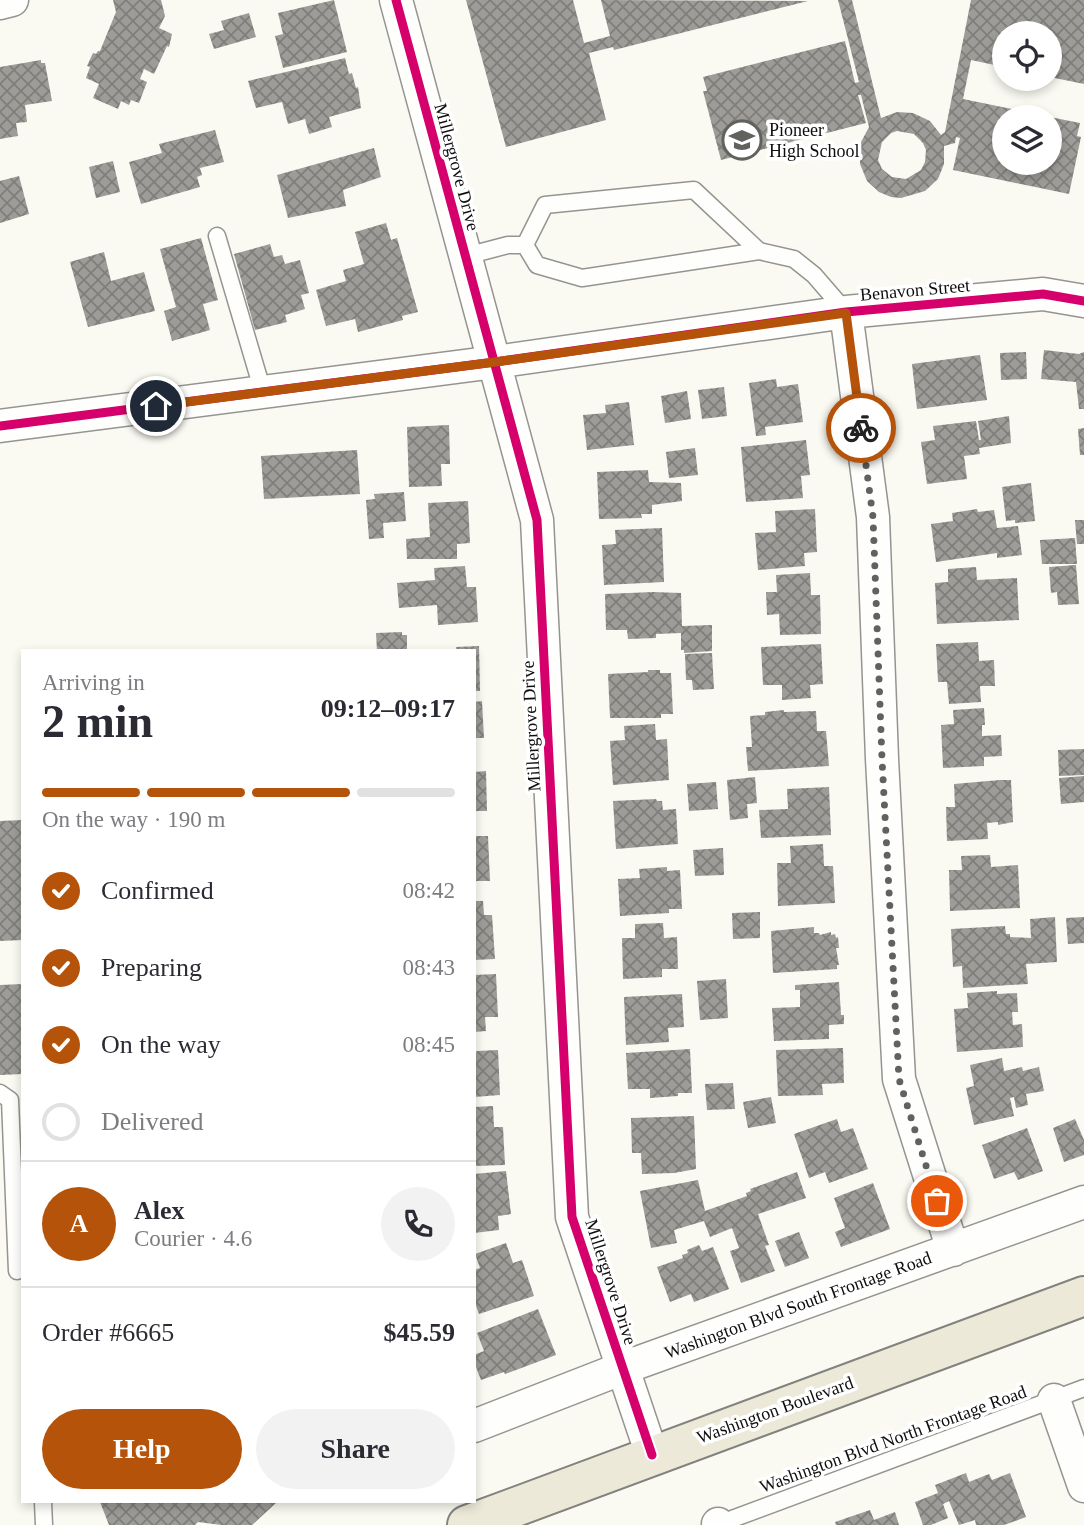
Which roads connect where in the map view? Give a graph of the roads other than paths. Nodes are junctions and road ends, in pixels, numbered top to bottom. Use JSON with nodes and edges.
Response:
{"nodes":[{"id":1,"x":12,"y":0,"type":"edge"},
{"id":2,"x":396,"y":0,"type":"edge"},
{"id":3,"x":0,"y":4,"type":"edge"},
{"id":4,"x":217,"y":236,"type":"dead end"},
{"id":5,"x":525,"y":244,"type":"junction"},
{"id":6,"x":759,"y":251,"type":"junction"},
{"id":7,"x":466,"y":256,"type":"junction"},
{"id":8,"x":1084,"y":301,"type":"edge"},
{"id":9,"x":846,"y":313,"type":"junction"},
{"id":10,"x":495,"y":362,"type":"junction"},
{"id":11,"x":263,"y":392,"type":"junction"},
{"id":12,"x":0,"y":426,"type":"edge"},
{"id":13,"x":0,"y":1093,"type":"edge"},
{"id":14,"x":1084,"y":1202,"type":"edge"},
{"id":15,"x":953,"y":1250,"type":"junction"},
{"id":16,"x":0,"y":1264,"type":"edge"},
{"id":17,"x":20,"y":1273,"type":"edge"},
{"id":18,"x":1084,"y":1296,"type":"edge"},
{"id":19,"x":623,"y":1368,"type":"junction"},
{"id":20,"x":1084,"y":1388,"type":"edge"},
{"id":21,"x":1054,"y":1400,"type":"junction"},
{"id":22,"x":476,"y":1425,"type":"edge"},
{"id":23,"x":652,"y":1455,"type":"junction"},
{"id":24,"x":1084,"y":1486,"type":"edge"},
{"id":25,"x":43,"y":1503,"type":"edge"},
{"id":26,"x":44,"y":1525,"type":"edge"},
{"id":27,"x":467,"y":1525,"type":"edge"},
{"id":28,"x":718,"y":1525,"type":"edge"}],
"edges":[{"from":1,"to":3,"type":"street"},
{"from":2,"to":7,"type":"street","name":"Millergrove Drive"},
{"from":4,"to":11,"type":"lane"},
{"from":5,"to":6,"type":"lane"},
{"from":5,"to":6,"type":"lane"},
{"from":5,"to":7,"type":"lane"},
{"from":6,"to":9,"type":"lane"},
{"from":7,"to":10,"type":"street","name":"Millergrove Drive"},
{"from":8,"to":9,"type":"street","name":"Benavon Street"},
{"from":9,"to":10,"type":"street","name":"Benavon Street"},
{"from":9,"to":15,"type":"street"},
{"from":10,"to":11,"type":"street","name":"Benavon Street"},
{"from":10,"to":19,"type":"street","name":"Millergrove Drive"},
{"from":11,"to":12,"type":"street","name":"Benavon Street"},
{"from":13,"to":17,"type":"lane"},
{"from":14,"to":15,"type":"street","name":"Washington Blvd South Frontage Road"},
{"from":15,"to":19,"type":"street","name":"Washington Blvd South Frontage Road"},
{"from":16,"to":17,"type":"lane"},
{"from":18,"to":23,"type":"main road","name":"Washington Boulevard"},
{"from":19,"to":22,"type":"street","name":"Washington Blvd South Frontage Road"},
{"from":19,"to":23,"type":"street","name":"Millergrove Drive"},
{"from":20,"to":21,"type":"lane","name":"Washington Blvd North Frontage Road"},
{"from":21,"to":24,"type":"street"},
{"from":21,"to":28,"type":"lane","name":"Washington Blvd North Frontage Road"},
{"from":23,"to":27,"type":"main road","name":"Washington Boulevard"},
{"from":25,"to":26,"type":"lane"}]}
